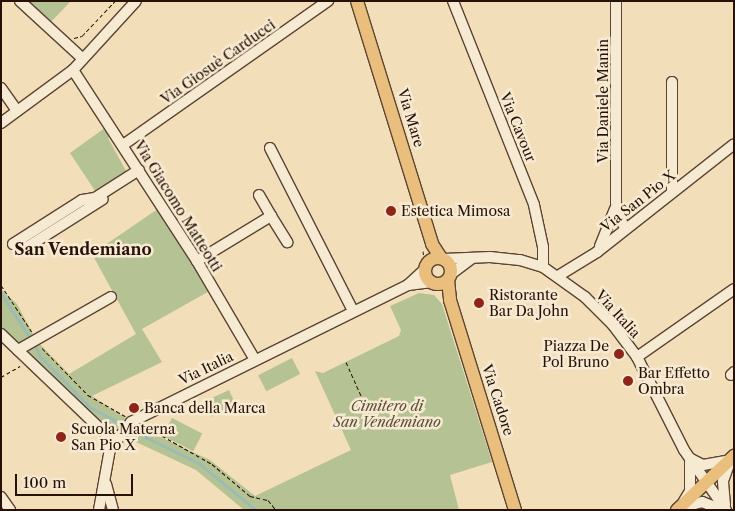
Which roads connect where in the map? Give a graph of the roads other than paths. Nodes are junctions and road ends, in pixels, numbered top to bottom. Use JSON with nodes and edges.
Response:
{"nodes":[{"id":1,"x":20,"y":1,"type":"edge"},
{"id":2,"x":136,"y":1,"type":"edge"},
{"id":3,"x":328,"y":1,"type":"edge"},
{"id":4,"x":357,"y":1,"type":"edge"},
{"id":5,"x":453,"y":1,"type":"edge"},
{"id":6,"x":616,"y":1,"type":"edge"},
{"id":7,"x":82,"y":58,"type":"junction"},
{"id":8,"x":73,"y":70,"type":"junction"},
{"id":9,"x":672,"y":82,"type":"dead end"},
{"id":10,"x":1,"y":88,"type":"edge"},
{"id":11,"x":17,"y":111,"type":"junction"},
{"id":12,"x":1,"y":123,"type":"edge"},
{"id":13,"x":734,"y":144,"type":"edge"},
{"id":14,"x":123,"y":146,"type":"junction"},
{"id":15,"x":270,"y":148,"type":"dead end"},
{"id":16,"x":140,"y":172,"type":"junction"},
{"id":17,"x":672,"y":192,"type":"junction"},
{"id":18,"x":259,"y":195,"type":"dead end"},
{"id":19,"x":616,"y":202,"type":"junction"},
{"id":20,"x":271,"y":216,"type":"junction"},
{"id":21,"x":613,"y":219,"type":"junction"},
{"id":22,"x":626,"y":229,"type":"junction"},
{"id":23,"x":617,"y":235,"type":"junction"},
{"id":24,"x":287,"y":242,"type":"dead end"},
{"id":25,"x":13,"y":244,"type":"dead end"},
{"id":26,"x":24,"y":249,"type":"dead end"},
{"id":27,"x":597,"y":252,"type":"junction"},
{"id":28,"x":471,"y":259,"type":"junction"},
{"id":29,"x":197,"y":261,"type":"junction"},
{"id":30,"x":432,"y":263,"type":"junction"},
{"id":31,"x":543,"y":267,"type":"junction"},
{"id":32,"x":558,"y":276,"type":"junction"},
{"id":33,"x":442,"y":280,"type":"junction"},
{"id":34,"x":408,"y":285,"type":"junction"},
{"id":35,"x":734,"y":289,"type":"edge"},
{"id":36,"x":111,"y":297,"type":"dead end"},
{"id":37,"x":353,"y":311,"type":"junction"},
{"id":38,"x":1,"y":334,"type":"edge"},
{"id":39,"x":22,"y":348,"type":"junction"},
{"id":40,"x":637,"y":357,"type":"junction"},
{"id":41,"x":255,"y":360,"type":"junction"},
{"id":42,"x":114,"y":441,"type":"junction"},
{"id":43,"x":732,"y":457,"type":"edge"},
{"id":44,"x":690,"y":459,"type":"junction"},
{"id":45,"x":104,"y":475,"type":"junction"},
{"id":46,"x":705,"y":484,"type":"junction"},
{"id":47,"x":1,"y":497,"type":"edge"},
{"id":48,"x":10,"y":510,"type":"edge"},
{"id":49,"x":100,"y":510,"type":"edge"},
{"id":50,"x":112,"y":510,"type":"edge"},
{"id":51,"x":515,"y":510,"type":"edge"},
{"id":52,"x":677,"y":510,"type":"edge"},
{"id":53,"x":726,"y":510,"type":"edge"}],
"edges":[{"from":1,"to":7,"type":"street"},
{"from":2,"to":7,"type":"street"},
{"from":3,"to":14,"type":"street","name":"Via Giosuè Carducci"},
{"from":4,"to":30,"type":"main road","name":"Via Mare"},
{"from":5,"to":31,"type":"street","name":"Via Cavour"},
{"from":6,"to":19,"type":"street","name":"Via Daniele Manin"},
{"from":7,"to":8,"type":"street"},
{"from":8,"to":11,"type":"street"},
{"from":8,"to":14,"type":"street","name":"Via Giacomo Matteotti"},
{"from":9,"to":17,"type":"street"},
{"from":10,"to":11,"type":"street"},
{"from":11,"to":12,"type":"street"},
{"from":13,"to":17,"type":"street","name":"Via San Pio X"},
{"from":14,"to":16,"type":"street","name":"Via Giacomo Matteotti"},
{"from":15,"to":37,"type":"street"},
{"from":16,"to":25,"type":"street"},
{"from":16,"to":26,"type":"street"},
{"from":16,"to":29,"type":"street","name":"Via Giacomo Matteotti"},
{"from":17,"to":22,"type":"street","name":"Via San Pio X"},
{"from":18,"to":20,"type":"street"},
{"from":19,"to":21,"type":"street","name":"Via Daniele Manin"},
{"from":19,"to":22,"type":"street","name":"Via Daniele Manin"},
{"from":20,"to":24,"type":"street"},
{"from":20,"to":29,"type":"street"},
{"from":21,"to":23,"type":"street"},
{"from":21,"to":27,"type":"street","name":"Via Daniele Manin"},
{"from":22,"to":23,"type":"street","name":"Via San Pio X"},
{"from":23,"to":27,"type":"street","name":"Via San Pio X"},
{"from":27,"to":32,"type":"street","name":"Via San Pio X"},
{"from":28,"to":30,"type":"street","name":"Via Italia"},
{"from":28,"to":31,"type":"street","name":"Via Italia"},
{"from":28,"to":33,"type":"street","name":"Via Italia"},
{"from":29,"to":41,"type":"street","name":"Via Giacomo Matteotti"},
{"from":30,"to":33,"type":"main road","name":"Via Cadore"},
{"from":30,"to":33,"type":"main road","name":"Via Cadore"},
{"from":30,"to":34,"type":"street","name":"Via Italia"},
{"from":31,"to":32,"type":"street","name":"Via Italia"},
{"from":32,"to":40,"type":"street","name":"Via Italia"},
{"from":33,"to":34,"type":"street","name":"Via Italia"},
{"from":33,"to":51,"type":"main road","name":"Via Cadore"},
{"from":34,"to":37,"type":"street","name":"Via Italia"},
{"from":35,"to":40,"type":"street"},
{"from":36,"to":39,"type":"street"},
{"from":37,"to":41,"type":"street","name":"Via Italia"},
{"from":38,"to":39,"type":"street"},
{"from":39,"to":42,"type":"street"},
{"from":40,"to":44,"type":"street","name":"Via Italia"},
{"from":41,"to":42,"type":"street","name":"Via Italia"},
{"from":42,"to":45,"type":"street"},
{"from":43,"to":44,"type":"street"},
{"from":43,"to":46,"type":"main road"},
{"from":43,"to":53,"type":"street"},
{"from":44,"to":46,"type":"street","name":"Via Italia"},
{"from":44,"to":52,"type":"street","name":"Via Italia"},
{"from":45,"to":49,"type":"street"},
{"from":45,"to":50,"type":"street"},
{"from":46,"to":52,"type":"main road"},
{"from":46,"to":53,"type":"street","name":"Via Italia"},
{"from":47,"to":48,"type":"street"},
{"from":49,"to":50,"type":"street"},
{"from":52,"to":53,"type":"street"}]}
